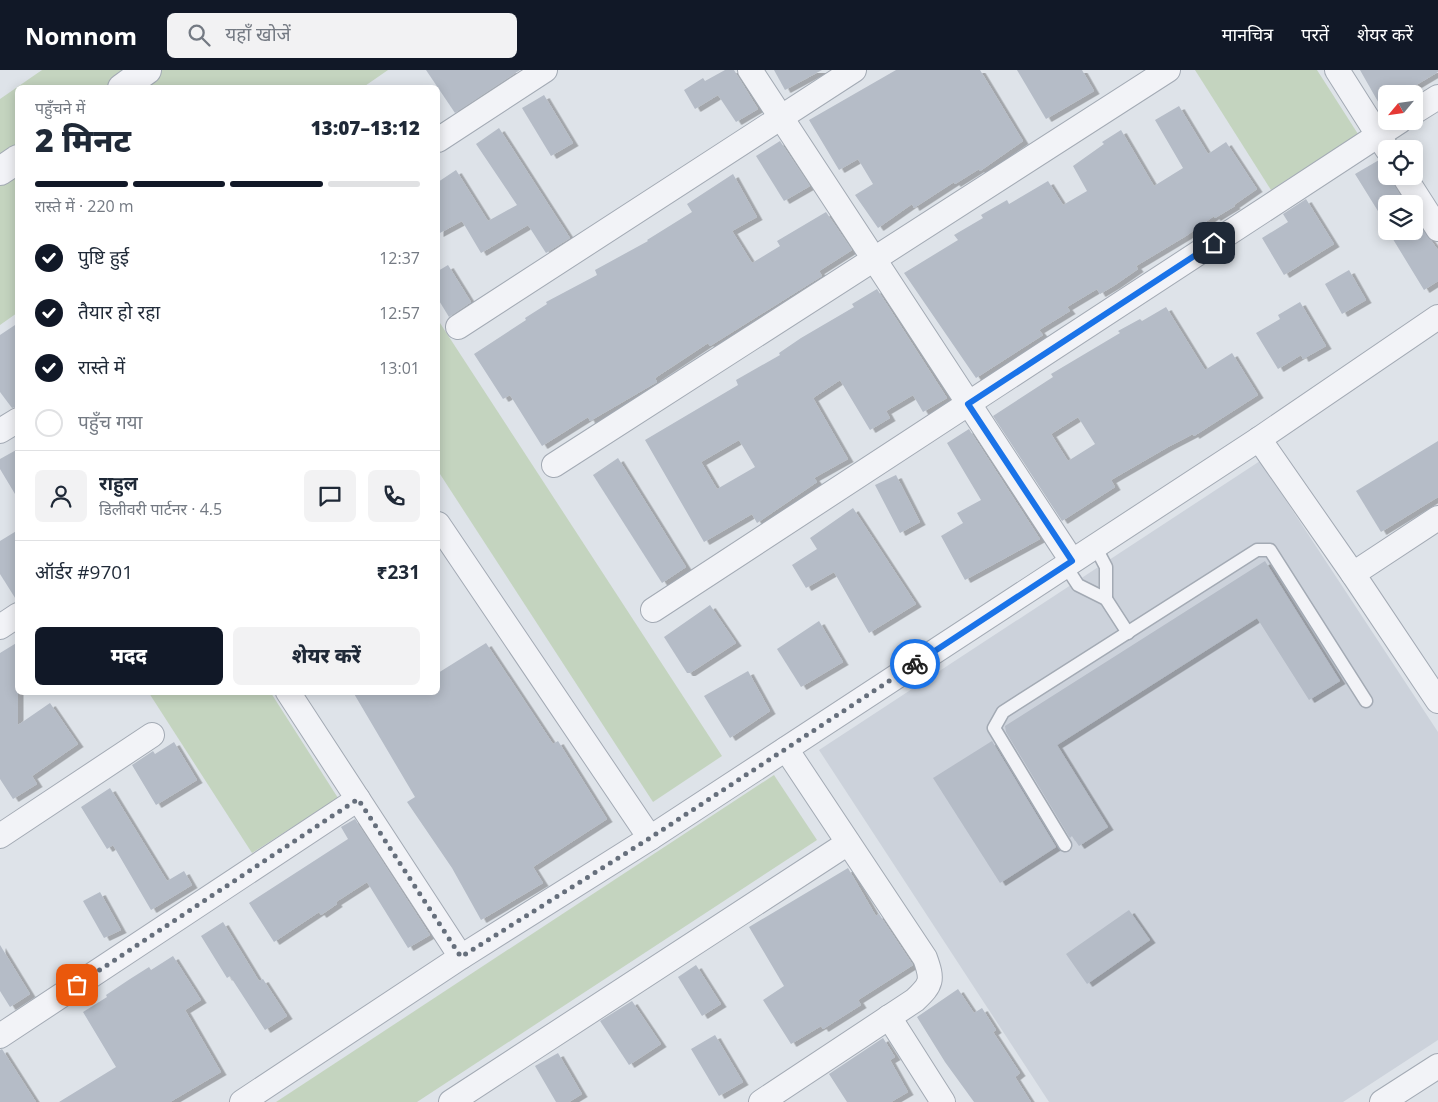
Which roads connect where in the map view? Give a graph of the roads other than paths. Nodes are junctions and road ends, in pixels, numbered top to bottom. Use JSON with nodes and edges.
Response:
{"nodes":[{"id":1,"x":147,"y":70,"type":"edge"},
{"id":2,"x":546,"y":70,"type":"edge"},
{"id":3,"x":750,"y":70,"type":"edge"},
{"id":4,"x":854,"y":70,"type":"edge"},
{"id":5,"x":1168,"y":70,"type":"edge"},
{"id":6,"x":1337,"y":70,"type":"edge"},
{"id":7,"x":126,"y":85,"type":"edge"},
{"id":8,"x":1438,"y":96,"type":"edge"},
{"id":9,"x":1423,"y":106,"type":"edge"},
{"id":10,"x":781,"y":117,"type":"junction"},
{"id":11,"x":1393,"y":130,"type":"edge"},
{"id":12,"x":440,"y":139,"type":"edge"},
{"id":13,"x":1382,"y":140,"type":"edge"},
{"id":14,"x":1385,"y":140,"type":"edge"},
{"id":15,"x":1378,"y":145,"type":"edge"},
{"id":16,"x":15,"y":161,"type":"edge"},
{"id":17,"x":0,"y":171,"type":"edge"},
{"id":18,"x":1410,"y":185,"type":"edge"},
{"id":19,"x":1438,"y":229,"type":"edge"},
{"id":20,"x":874,"y":259,"type":"junction"},
{"id":21,"x":1438,"y":317,"type":"edge"},
{"id":22,"x":458,"y":327,"type":"dead end"},
{"id":23,"x":968,"y":404,"type":"junction"},
{"id":24,"x":15,"y":422,"type":"edge"},
{"id":25,"x":0,"y":431,"type":"edge"},
{"id":26,"x":1259,"y":439,"type":"junction"},
{"id":27,"x":554,"y":465,"type":"dead end"},
{"id":28,"x":1438,"y":518,"type":"edge"},
{"id":29,"x":440,"y":527,"type":"edge"},
{"id":30,"x":1095,"y":546,"type":"junction"},
{"id":31,"x":1068,"y":563,"type":"junction"},
{"id":32,"x":1353,"y":574,"type":"junction"},
{"id":33,"x":1106,"y":599,"type":"junction"},
{"id":34,"x":653,"y":610,"type":"dead end"},
{"id":35,"x":15,"y":617,"type":"edge"},
{"id":36,"x":0,"y":627,"type":"edge"},
{"id":37,"x":1128,"y":633,"type":"junction"},
{"id":38,"x":290,"y":695,"type":"edge"},
{"id":39,"x":1366,"y":701,"type":"dead end"},
{"id":40,"x":1438,"y":701,"type":"edge"},
{"id":41,"x":152,"y":735,"type":"dead end"},
{"id":42,"x":786,"y":749,"type":"junction"},
{"id":43,"x":358,"y":799,"type":"junction"},
{"id":44,"x":0,"y":836,"type":"edge"},
{"id":45,"x":650,"y":838,"type":"junction"},
{"id":46,"x":848,"y":843,"type":"junction"},
{"id":47,"x":1065,"y":845,"type":"dead end"},
{"id":48,"x":461,"y":957,"type":"junction"},
{"id":49,"x":889,"y":1017,"type":"junction"},
{"id":50,"x":0,"y":1036,"type":"edge"},
{"id":51,"x":1438,"y":1066,"type":"edge"},
{"id":52,"x":242,"y":1102,"type":"edge"},
{"id":53,"x":451,"y":1102,"type":"edge"},
{"id":54,"x":762,"y":1102,"type":"edge"},
{"id":55,"x":943,"y":1102,"type":"edge"},
{"id":56,"x":1382,"y":1102,"type":"edge"}],
"edges":[{"from":1,"to":7,"type":"street"},
{"from":2,"to":12,"type":"street"},
{"from":3,"to":10,"type":"street"},
{"from":4,"to":10,"type":"street"},
{"from":5,"to":20,"type":"street"},
{"from":6,"to":13,"type":"street"},
{"from":8,"to":9,"type":"street"},
{"from":10,"to":20,"type":"street"},
{"from":10,"to":22,"type":"street"},
{"from":11,"to":14,"type":"street"},
{"from":15,"to":23,"type":"street"},
{"from":16,"to":17,"type":"street"},
{"from":18,"to":19,"type":"street"},
{"from":20,"to":23,"type":"street"},
{"from":20,"to":27,"type":"street"},
{"from":21,"to":26,"type":"street"},
{"from":23,"to":31,"type":"street"},
{"from":23,"to":34,"type":"street"},
{"from":24,"to":25,"type":"street"},
{"from":26,"to":30,"type":"street"},
{"from":26,"to":32,"type":"street"},
{"from":28,"to":32,"type":"street"},
{"from":29,"to":45,"type":"street"},
{"from":30,"to":31,"type":"street"},
{"from":30,"to":33,"type":"lane"},
{"from":31,"to":33,"type":"lane"},
{"from":31,"to":42,"type":"street"},
{"from":32,"to":40,"type":"street"},
{"from":33,"to":37,"type":"lane"},
{"from":35,"to":36,"type":"street"},
{"from":37,"to":39,"type":"lane"},
{"from":37,"to":47,"type":"lane"},
{"from":38,"to":43,"type":"street"},
{"from":41,"to":44,"type":"street"},
{"from":42,"to":45,"type":"street"},
{"from":42,"to":46,"type":"street"},
{"from":43,"to":48,"type":"street"},
{"from":43,"to":50,"type":"street"},
{"from":45,"to":48,"type":"street"},
{"from":46,"to":49,"type":"street"},
{"from":46,"to":53,"type":"street"},
{"from":48,"to":52,"type":"street"},
{"from":49,"to":54,"type":"street"},
{"from":49,"to":55,"type":"street"},
{"from":51,"to":56,"type":"street"}]}
